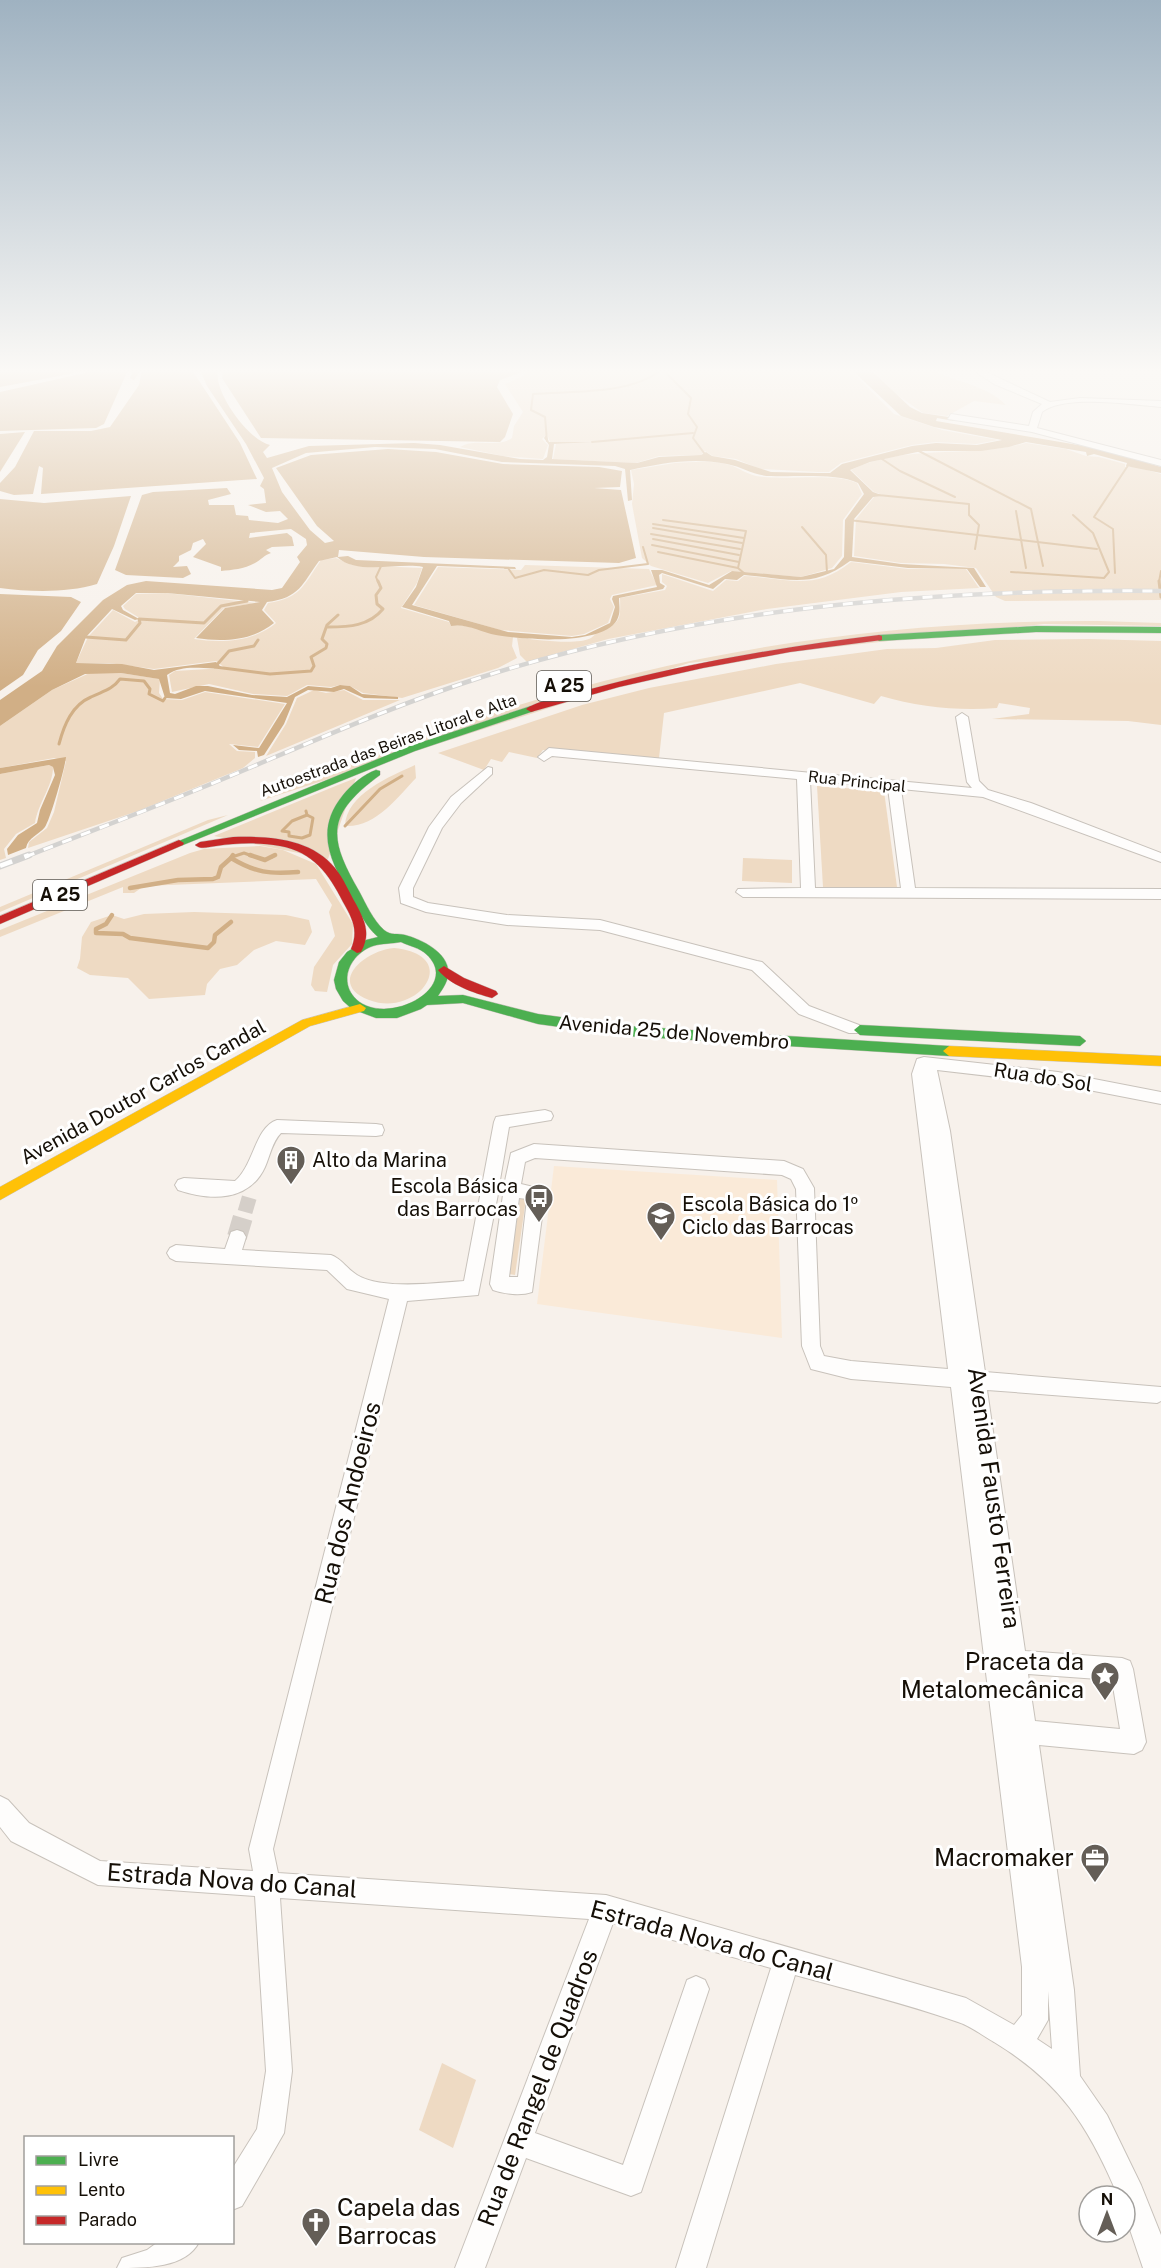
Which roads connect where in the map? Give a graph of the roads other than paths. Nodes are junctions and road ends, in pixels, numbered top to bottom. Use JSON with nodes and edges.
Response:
{"nodes":[{"id":1,"x":1161,"y":620,"type":"edge"},
{"id":2,"x":1161,"y":630,"type":"edge"},
{"id":3,"x":962,"y":717,"type":"dead end"},
{"id":4,"x":434,"y":743,"type":"junction"},
{"id":5,"x":354,"y":756,"type":"dead end"},
{"id":6,"x":544,"y":757,"type":"dead end"},
{"id":7,"x":488,"y":771,"type":"dead end"},
{"id":8,"x":802,"y":775,"type":"junction"},
{"id":9,"x":894,"y":784,"type":"junction"},
{"id":10,"x":984,"y":793,"type":"junction"},
{"id":11,"x":1161,"y":858,"type":"edge"},
{"id":12,"x":120,"y":869,"type":"junction"},
{"id":13,"x":743,"y":892,"type":"dead end"},
{"id":14,"x":808,"y":892,"type":"junction"},
{"id":15,"x":909,"y":894,"type":"junction"},
{"id":16,"x":1161,"y":894,"type":"edge"},
{"id":17,"x":0,"y":920,"type":"edge"},
{"id":18,"x":393,"y":939,"type":"junction"},
{"id":19,"x":357,"y":949,"type":"junction"},
{"id":20,"x":444,"y":970,"type":"junction"},
{"id":21,"x":339,"y":991,"type":"junction"},
{"id":22,"x":429,"y":1001,"type":"junction"},
{"id":23,"x":360,"y":1008,"type":"junction"},
{"id":24,"x":306,"y":1023,"type":"junction"},
{"id":25,"x":854,"y":1029,"type":"junction"},
{"id":26,"x":920,"y":1032,"type":"junction"},
{"id":27,"x":1090,"y":1042,"type":"dead end"},
{"id":28,"x":923,"y":1056,"type":"junction"},
{"id":29,"x":1161,"y":1061,"type":"edge"},
{"id":30,"x":1161,"y":1098,"type":"edge"},
{"id":31,"x":545,"y":1116,"type":"dead end"},
{"id":32,"x":376,"y":1130,"type":"dead end"},
{"id":33,"x":184,"y":1185,"type":"dead end"},
{"id":34,"x":491,"y":1186,"type":"junction"},
{"id":35,"x":512,"y":1189,"type":"junction"},
{"id":36,"x":0,"y":1194,"type":"edge"},
{"id":37,"x":237,"y":1237,"type":"tunnel mouth"},
{"id":38,"x":176,"y":1253,"type":"dead end"},
{"id":39,"x":231,"y":1257,"type":"junction"},
{"id":40,"x":400,"y":1293,"type":"junction"},
{"id":41,"x":968,"y":1379,"type":"junction"},
{"id":42,"x":1157,"y":1394,"type":"dead end"},
{"id":43,"x":1017,"y":1662,"type":"junction"},
{"id":44,"x":1026,"y":1732,"type":"junction"},
{"id":45,"x":0,"y":1808,"type":"edge"},
{"id":46,"x":268,"y":1884,"type":"junction"},
{"id":47,"x":606,"y":1908,"type":"junction"},
{"id":48,"x":787,"y":1959,"type":"junction"},
{"id":49,"x":696,"y":1989,"type":"dead end"},
{"id":50,"x":1018,"y":2041,"type":"junction"},
{"id":51,"x":1067,"y":2080,"type":"junction"},
{"id":52,"x":518,"y":2141,"type":"junction"},
{"id":53,"x":234,"y":2193,"type":"edge"},
{"id":54,"x":181,"y":2244,"type":"edge"},
{"id":55,"x":132,"y":2268,"type":"edge"},
{"id":56,"x":470,"y":2268,"type":"edge"},
{"id":57,"x":691,"y":2268,"type":"edge"},
{"id":58,"x":1158,"y":2268,"type":"edge"}],
"edges":[{"from":1,"to":5,"type":"main road","name":"Autoestrada das Beiras Litoral e Alta","number":"A 25"},
{"from":2,"to":4,"type":"main road","name":"Autoestrada das Beiras Litoral e Alta","number":"A 25"},
{"from":3,"to":10,"type":"street"},
{"from":4,"to":12,"type":"main road","name":"Autoestrada das Beiras Litoral e Alta","number":"A 25"},
{"from":4,"to":18,"type":"main road"},
{"from":6,"to":8,"type":"street","name":"Rua Principal"},
{"from":7,"to":25,"type":"street"},
{"from":8,"to":9,"type":"street","name":"Rua Principal"},
{"from":8,"to":14,"type":"street"},
{"from":9,"to":10,"type":"street","name":"Rua Principal"},
{"from":9,"to":15,"type":"street"},
{"from":10,"to":11,"type":"street","name":"Rua Principal"},
{"from":12,"to":17,"type":"main road","name":"Autoestrada das Beiras Litoral e Alta","number":"A 25"},
{"from":12,"to":19,"type":"main road"},
{"from":13,"to":14,"type":"street"},
{"from":14,"to":15,"type":"street"},
{"from":15,"to":16,"type":"street"},
{"from":18,"to":19,"type":"main road"},
{"from":18,"to":20,"type":"main road"},
{"from":19,"to":21,"type":"main road"},
{"from":20,"to":22,"type":"main road"},
{"from":20,"to":25,"type":"main road","name":"Avenida 25 de Novembro"},
{"from":21,"to":23,"type":"main road"},
{"from":21,"to":24,"type":"main road","name":"Avenida Doutor Carlos Candal"},
{"from":22,"to":23,"type":"main road"},
{"from":22,"to":28,"type":"main road","name":"Avenida 25 de Novembro"},
{"from":23,"to":24,"type":"main road","name":"Avenida Doutor Carlos Candal"},
{"from":24,"to":36,"type":"main road","name":"Avenida Doutor Carlos Candal"},
{"from":25,"to":26,"type":"main road","name":"Avenida 25 de Novembro"},
{"from":26,"to":27,"type":"main road","name":"Avenida 25 de Novembro"},
{"from":26,"to":28,"type":"street"},
{"from":28,"to":29,"type":"main road","name":"Avenida 25 de Novembro"},
{"from":28,"to":30,"type":"street","name":"Rua do Sol"},
{"from":28,"to":41,"type":"street","name":"Avenida Fausto Ferreira"},
{"from":31,"to":34,"type":"street"},
{"from":32,"to":33,"type":"street"},
{"from":34,"to":35,"type":"street"},
{"from":34,"to":40,"type":"street"},
{"from":35,"to":35,"type":"street"},
{"from":35,"to":41,"type":"street"},
{"from":37,"to":39,"type":"street"},
{"from":38,"to":39,"type":"street"},
{"from":39,"to":40,"type":"street"},
{"from":40,"to":46,"type":"street","name":"Rua dos Andoeiros"},
{"from":41,"to":42,"type":"street"},
{"from":41,"to":43,"type":"street","name":"Avenida Fausto Ferreira"},
{"from":41,"to":50,"type":"street","name":"Avenida Fausto Ferreira"},
{"from":43,"to":44,"type":"street","name":"Avenida Fausto Ferreira"},
{"from":43,"to":44,"type":"street"},
{"from":44,"to":51,"type":"street","name":"Avenida Fausto Ferreira"},
{"from":45,"to":46,"type":"street","name":"Estrada Nova do Canal"},
{"from":46,"to":47,"type":"street","name":"Estrada Nova do Canal"},
{"from":46,"to":53,"type":"street","name":"Rua dos Andoeiros"},
{"from":47,"to":48,"type":"street","name":"Estrada Nova do Canal"},
{"from":47,"to":52,"type":"street","name":"Rua de Rangel de Quadros"},
{"from":48,"to":50,"type":"street","name":"Estrada Nova do Canal"},
{"from":48,"to":57,"type":"street"},
{"from":49,"to":52,"type":"street"},
{"from":50,"to":51,"type":"street","name":"Estrada Nova do Canal"},
{"from":51,"to":58,"type":"street","name":"Estrada Nova do Canal"},
{"from":52,"to":56,"type":"street","name":"Rua de Rangel de Quadros"},
{"from":54,"to":55,"type":"street"}]}
